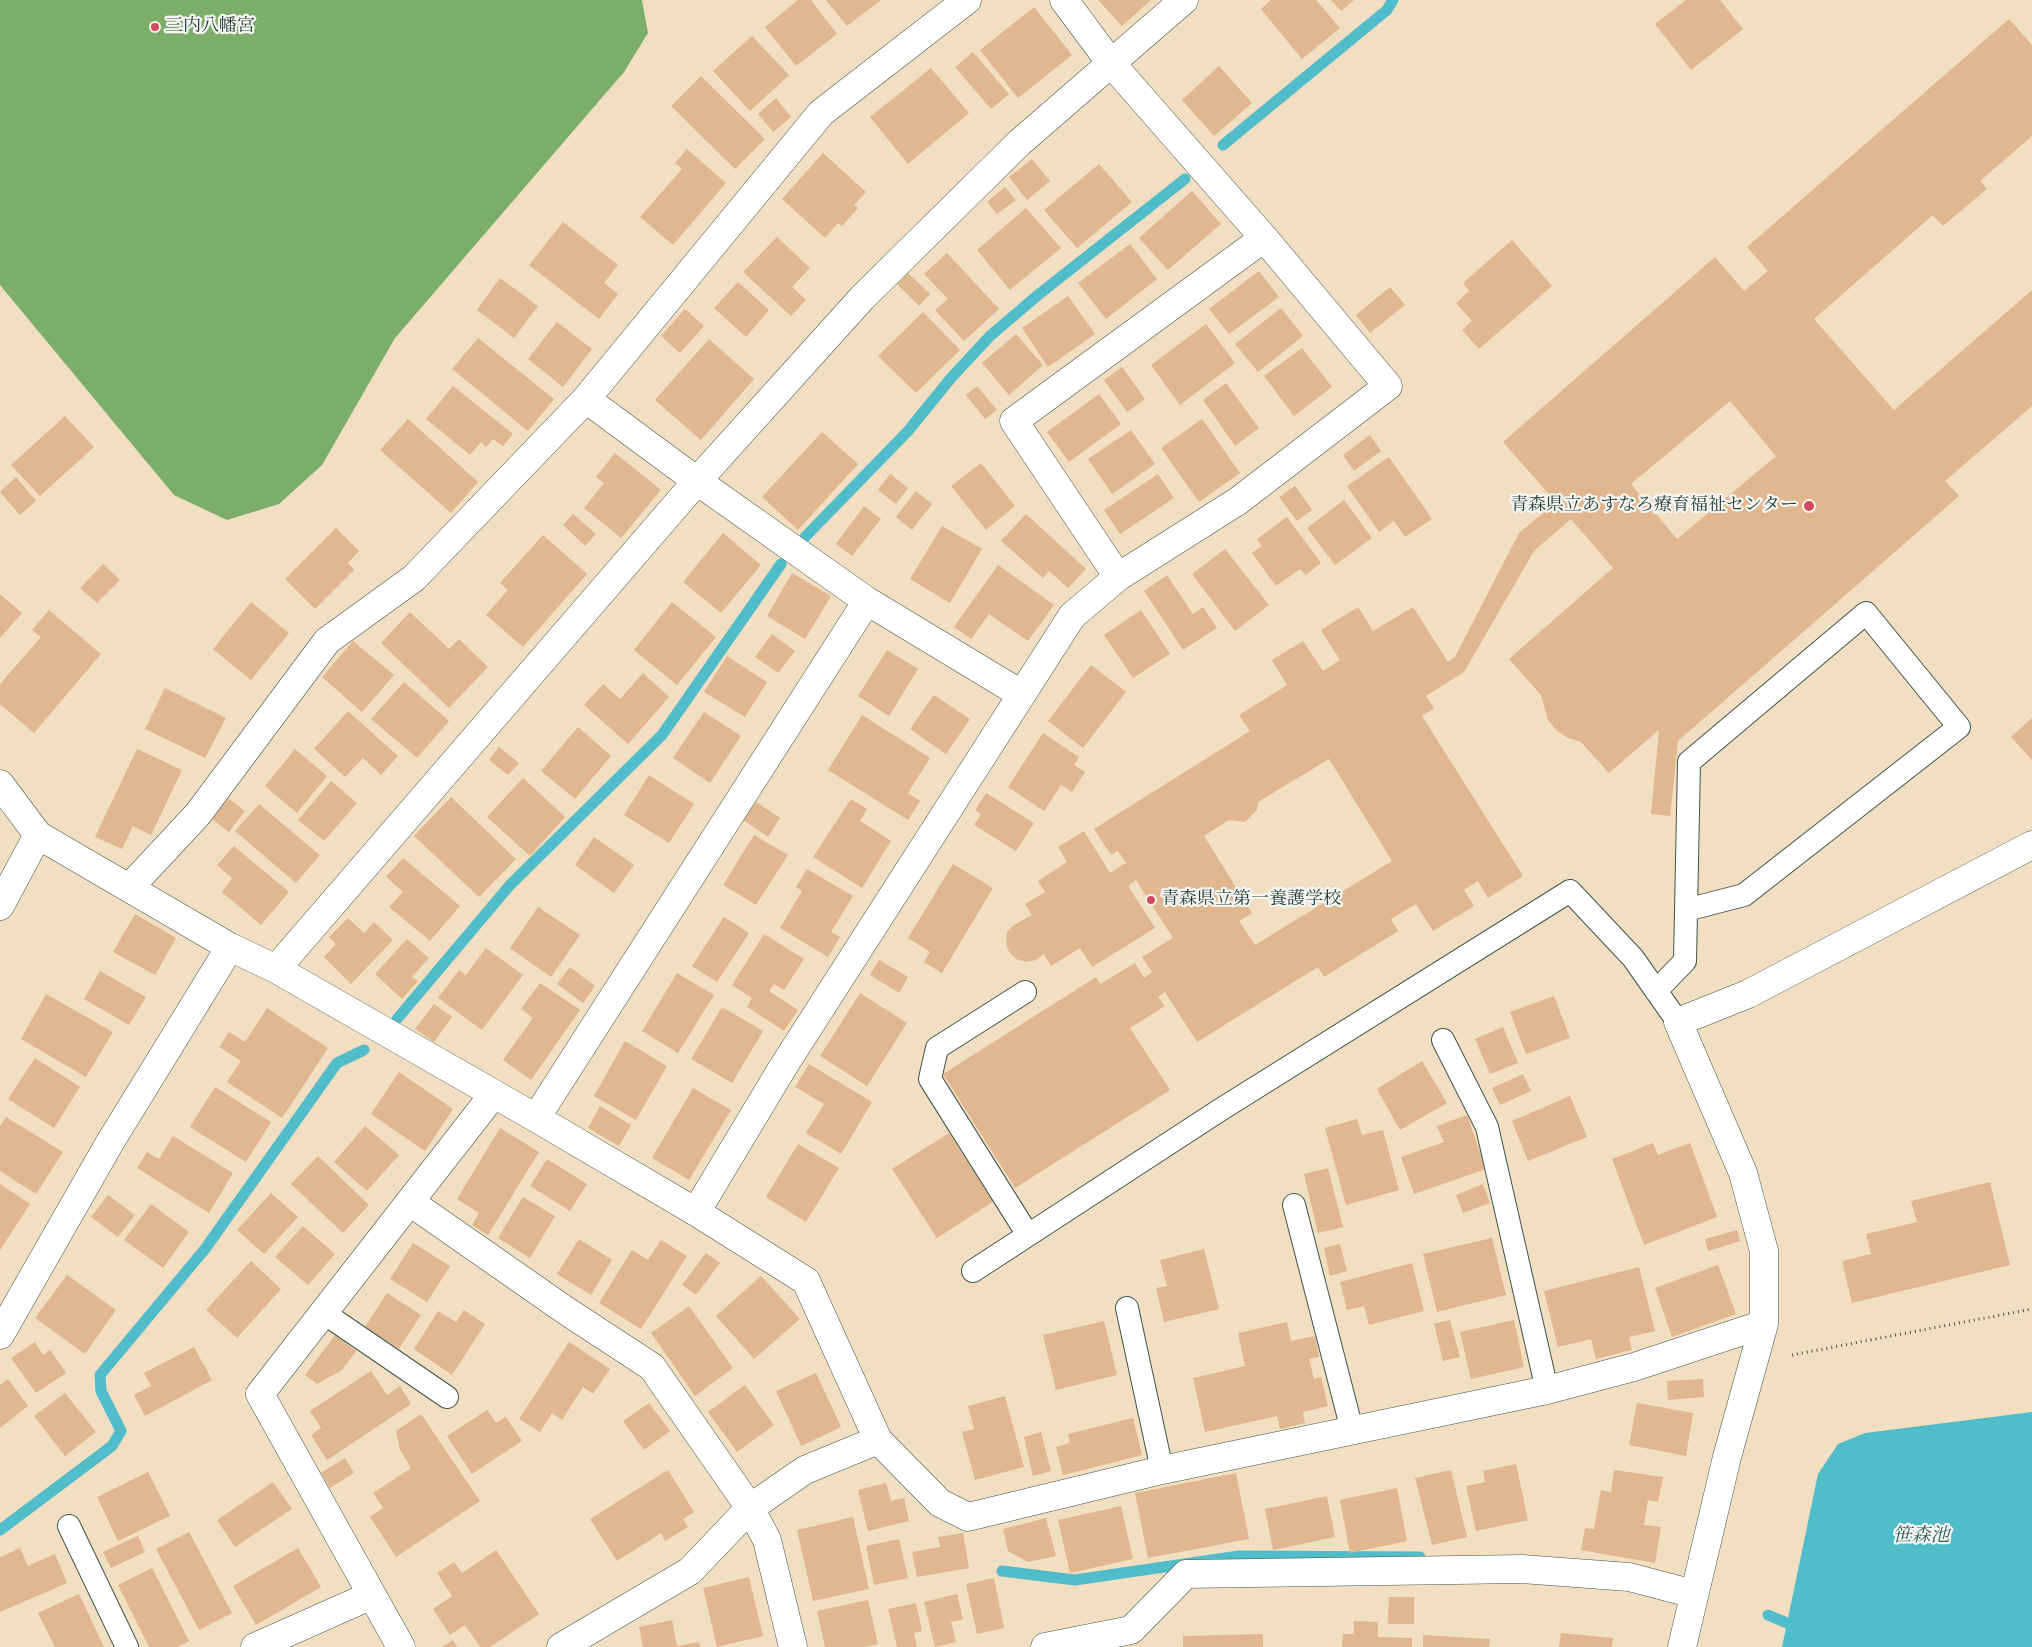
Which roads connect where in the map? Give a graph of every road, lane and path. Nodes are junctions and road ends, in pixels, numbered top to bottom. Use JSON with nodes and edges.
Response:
{"nodes":[{"id":1,"x":967,"y":0,"type":"edge"},
{"id":2,"x":1064,"y":0,"type":"edge"},
{"id":3,"x":1184,"y":0,"type":"edge"},
{"id":4,"x":1110,"y":62,"type":"junction"},
{"id":5,"x":1264,"y":238,"type":"junction"},
{"id":6,"x":586,"y":399,"type":"junction"},
{"id":7,"x":697,"y":481,"type":"junction"},
{"id":8,"x":1118,"y":577,"type":"junction"},
{"id":9,"x":868,"y":601,"type":"junction"},
{"id":10,"x":1021,"y":694,"type":"junction"},
{"id":11,"x":0,"y":784,"type":"edge"},
{"id":12,"x":38,"y":835,"type":"junction"},
{"id":13,"x":2032,"y":845,"type":"edge"},
{"id":14,"x":129,"y":888,"type":"junction"},
{"id":15,"x":0,"y":906,"type":"edge"},
{"id":16,"x":1686,"y":910,"type":"junction"},
{"id":17,"x":230,"y":947,"type":"junction"},
{"id":18,"x":276,"y":969,"type":"junction"},
{"id":19,"x":1656,"y":991,"type":"junction"},
{"id":20,"x":1025,"y":992,"type":"dead end"},
{"id":21,"x":1678,"y":1022,"type":"junction"},
{"id":22,"x":1443,"y":1040,"type":"dead end"},
{"id":23,"x":493,"y":1095,"type":"junction"},
{"id":24,"x":536,"y":1118,"type":"junction"},
{"id":25,"x":410,"y":1202,"type":"junction"},
{"id":26,"x":1294,"y":1205,"type":"dead end"},
{"id":27,"x":696,"y":1212,"type":"junction"},
{"id":28,"x":1028,"y":1235,"type":"junction"},
{"id":29,"x":973,"y":1271,"type":"dead end"},
{"id":30,"x":1127,"y":1308,"type":"dead end"},
{"id":31,"x":2032,"y":1309,"type":"edge"},
{"id":32,"x":324,"y":1313,"type":"junction"},
{"id":33,"x":1764,"y":1324,"type":"junction"},
{"id":34,"x":0,"y":1335,"type":"edge"},
{"id":35,"x":1790,"y":1355,"type":"dead end"},
{"id":36,"x":1547,"y":1390,"type":"junction"},
{"id":37,"x":447,"y":1397,"type":"dead end"},
{"id":38,"x":1352,"y":1430,"type":"junction"},
{"id":39,"x":878,"y":1440,"type":"junction"},
{"id":40,"x":1162,"y":1470,"type":"junction"},
{"id":41,"x":750,"y":1508,"type":"junction"},
{"id":42,"x":69,"y":1526,"type":"dead end"},
{"id":43,"x":1694,"y":1594,"type":"junction"},
{"id":44,"x":372,"y":1595,"type":"junction"},
{"id":45,"x":127,"y":1647,"type":"edge"},
{"id":46,"x":255,"y":1647,"type":"edge"},
{"id":47,"x":401,"y":1647,"type":"edge"},
{"id":48,"x":561,"y":1647,"type":"edge"},
{"id":49,"x":793,"y":1647,"type":"edge"},
{"id":50,"x":1045,"y":1647,"type":"edge"},
{"id":51,"x":1682,"y":1647,"type":"edge"}],
"edges":[{"from":1,"to":6,"type":"street"},
{"from":2,"to":4,"type":"street"},
{"from":3,"to":4,"type":"street"},
{"from":4,"to":5,"type":"street"},
{"from":4,"to":7,"type":"street"},
{"from":5,"to":8,"type":"street"},
{"from":5,"to":8,"type":"street"},
{"from":6,"to":7,"type":"street"},
{"from":6,"to":14,"type":"street"},
{"from":7,"to":9,"type":"street"},
{"from":7,"to":18,"type":"street"},
{"from":8,"to":10,"type":"street"},
{"from":9,"to":10,"type":"street"},
{"from":9,"to":24,"type":"street"},
{"from":10,"to":27,"type":"street"},
{"from":11,"to":12,"type":"street"},
{"from":12,"to":14,"type":"street"},
{"from":12,"to":15,"type":"street"},
{"from":13,"to":21,"type":"street"},
{"from":14,"to":17,"type":"street"},
{"from":16,"to":16,"type":"lane"},
{"from":16,"to":19,"type":"lane"},
{"from":17,"to":18,"type":"street"},
{"from":17,"to":34,"type":"street"},
{"from":18,"to":23,"type":"street"},
{"from":19,"to":21,"type":"lane"},
{"from":19,"to":28,"type":"lane"},
{"from":20,"to":28,"type":"lane"},
{"from":21,"to":33,"type":"street"},
{"from":22,"to":36,"type":"lane"},
{"from":23,"to":24,"type":"street"},
{"from":23,"to":25,"type":"street"},
{"from":24,"to":27,"type":"street"},
{"from":25,"to":32,"type":"street"},
{"from":25,"to":41,"type":"street"},
{"from":26,"to":38,"type":"lane"},
{"from":27,"to":39,"type":"street"},
{"from":28,"to":29,"type":"lane"},
{"from":30,"to":40,"type":"lane"},
{"from":31,"to":35,"type":"path"},
{"from":32,"to":37,"type":"lane"},
{"from":32,"to":44,"type":"street"},
{"from":33,"to":36,"type":"street"},
{"from":33,"to":43,"type":"street"},
{"from":36,"to":38,"type":"street"},
{"from":38,"to":40,"type":"street"},
{"from":39,"to":40,"type":"street"},
{"from":39,"to":41,"type":"street"},
{"from":41,"to":48,"type":"street"},
{"from":41,"to":49,"type":"street"},
{"from":42,"to":45,"type":"lane"},
{"from":43,"to":50,"type":"street"},
{"from":43,"to":51,"type":"street"},
{"from":44,"to":46,"type":"street"},
{"from":44,"to":47,"type":"street"}]}
